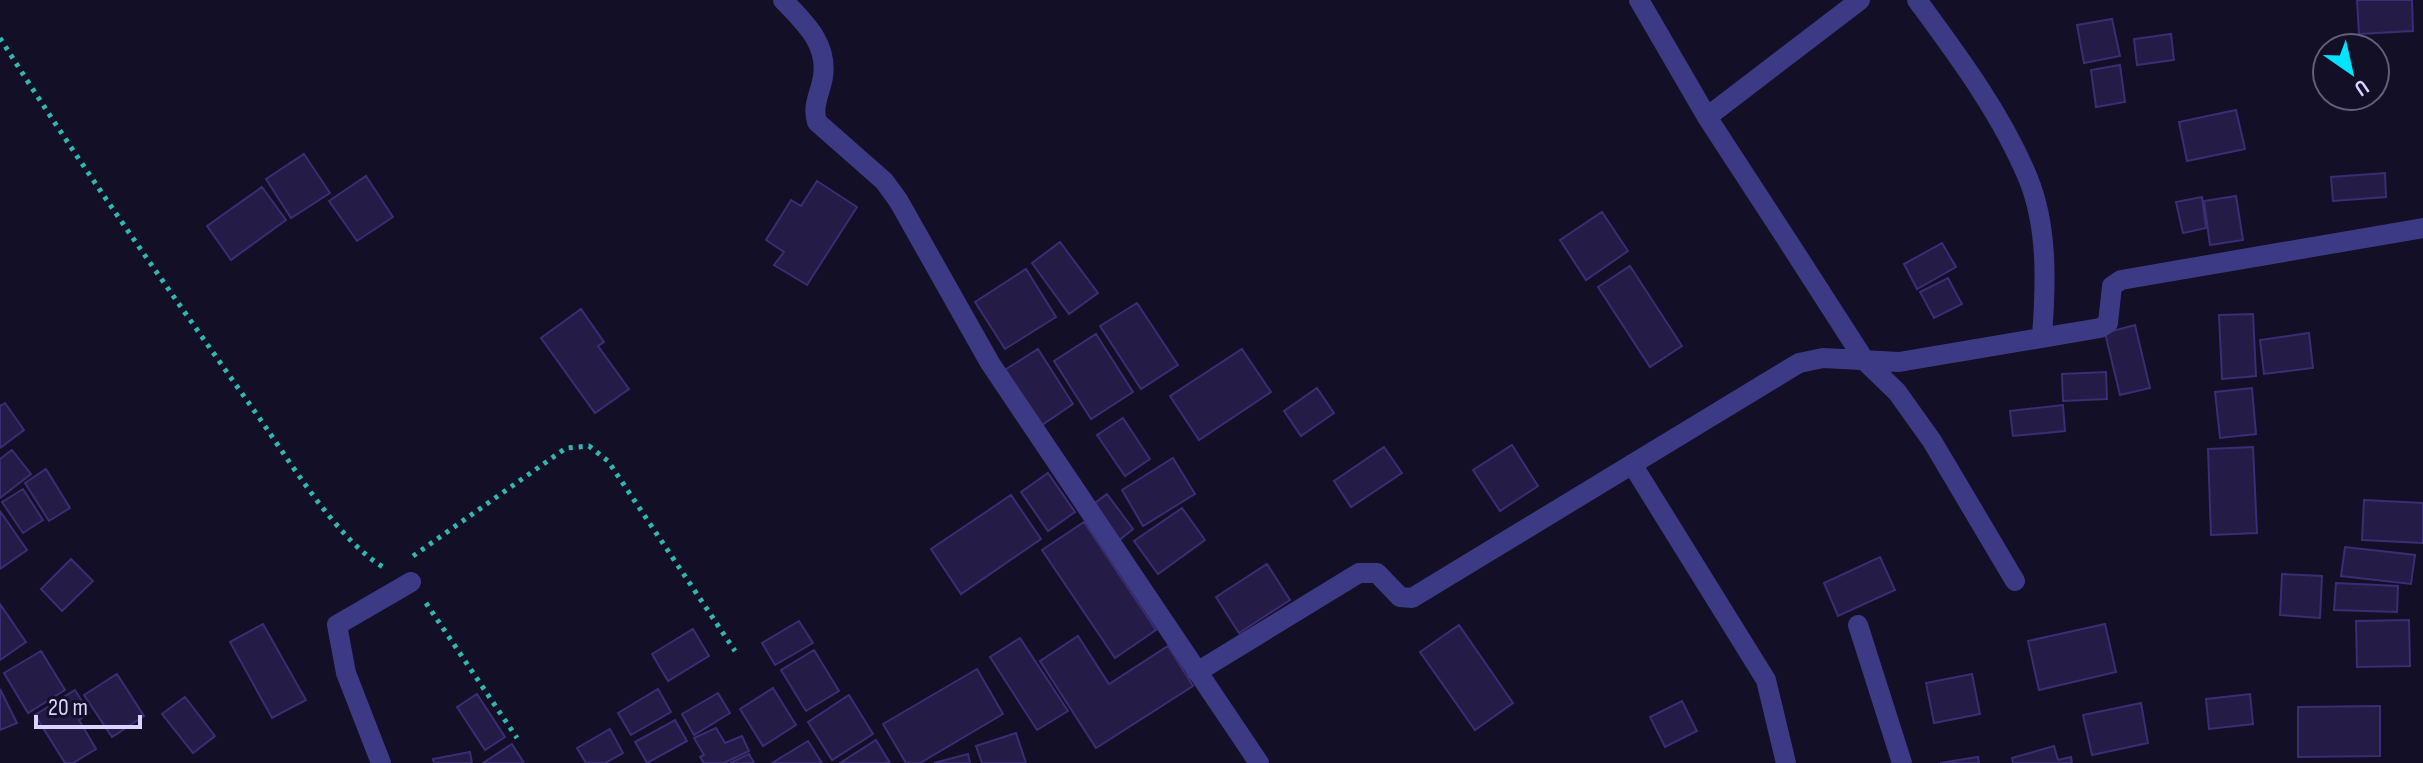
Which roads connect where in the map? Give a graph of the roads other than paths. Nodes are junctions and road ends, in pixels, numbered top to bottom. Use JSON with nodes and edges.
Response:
{"nodes":[{"id":1,"x":783,"y":0,"type":"edge"},
{"id":2,"x":1639,"y":0,"type":"edge"},
{"id":3,"x":1860,"y":0,"type":"edge"},
{"id":4,"x":1917,"y":0,"type":"edge"},
{"id":5,"x":1707,"y":117,"type":"junction"},
{"id":6,"x":2423,"y":228,"type":"edge"},
{"id":7,"x":2042,"y":336,"type":"junction"},
{"id":8,"x":1865,"y":361,"type":"junction"},
{"id":9,"x":1632,"y":464,"type":"junction"},
{"id":10,"x":406,"y":574,"type":"road end"},
{"id":11,"x":2015,"y":581,"type":"dead end"},
{"id":12,"x":1858,"y":625,"type":"dead end"},
{"id":13,"x":1197,"y":672,"type":"junction"},
{"id":14,"x":381,"y":763,"type":"edge"},
{"id":15,"x":1259,"y":763,"type":"edge"},
{"id":16,"x":1786,"y":763,"type":"edge"},
{"id":17,"x":1902,"y":763,"type":"edge"}],
"edges":[{"from":1,"to":13,"type":"street"},
{"from":2,"to":5,"type":"street"},
{"from":3,"to":5,"type":"street"},
{"from":4,"to":7,"type":"street"},
{"from":5,"to":8,"type":"street"},
{"from":6,"to":7,"type":"street"},
{"from":7,"to":8,"type":"street"},
{"from":8,"to":9,"type":"street"},
{"from":8,"to":11,"type":"street"},
{"from":9,"to":13,"type":"street"},
{"from":9,"to":16,"type":"street"},
{"from":10,"to":14,"type":"street"},
{"from":12,"to":17,"type":"street"},
{"from":13,"to":15,"type":"street"}]}
